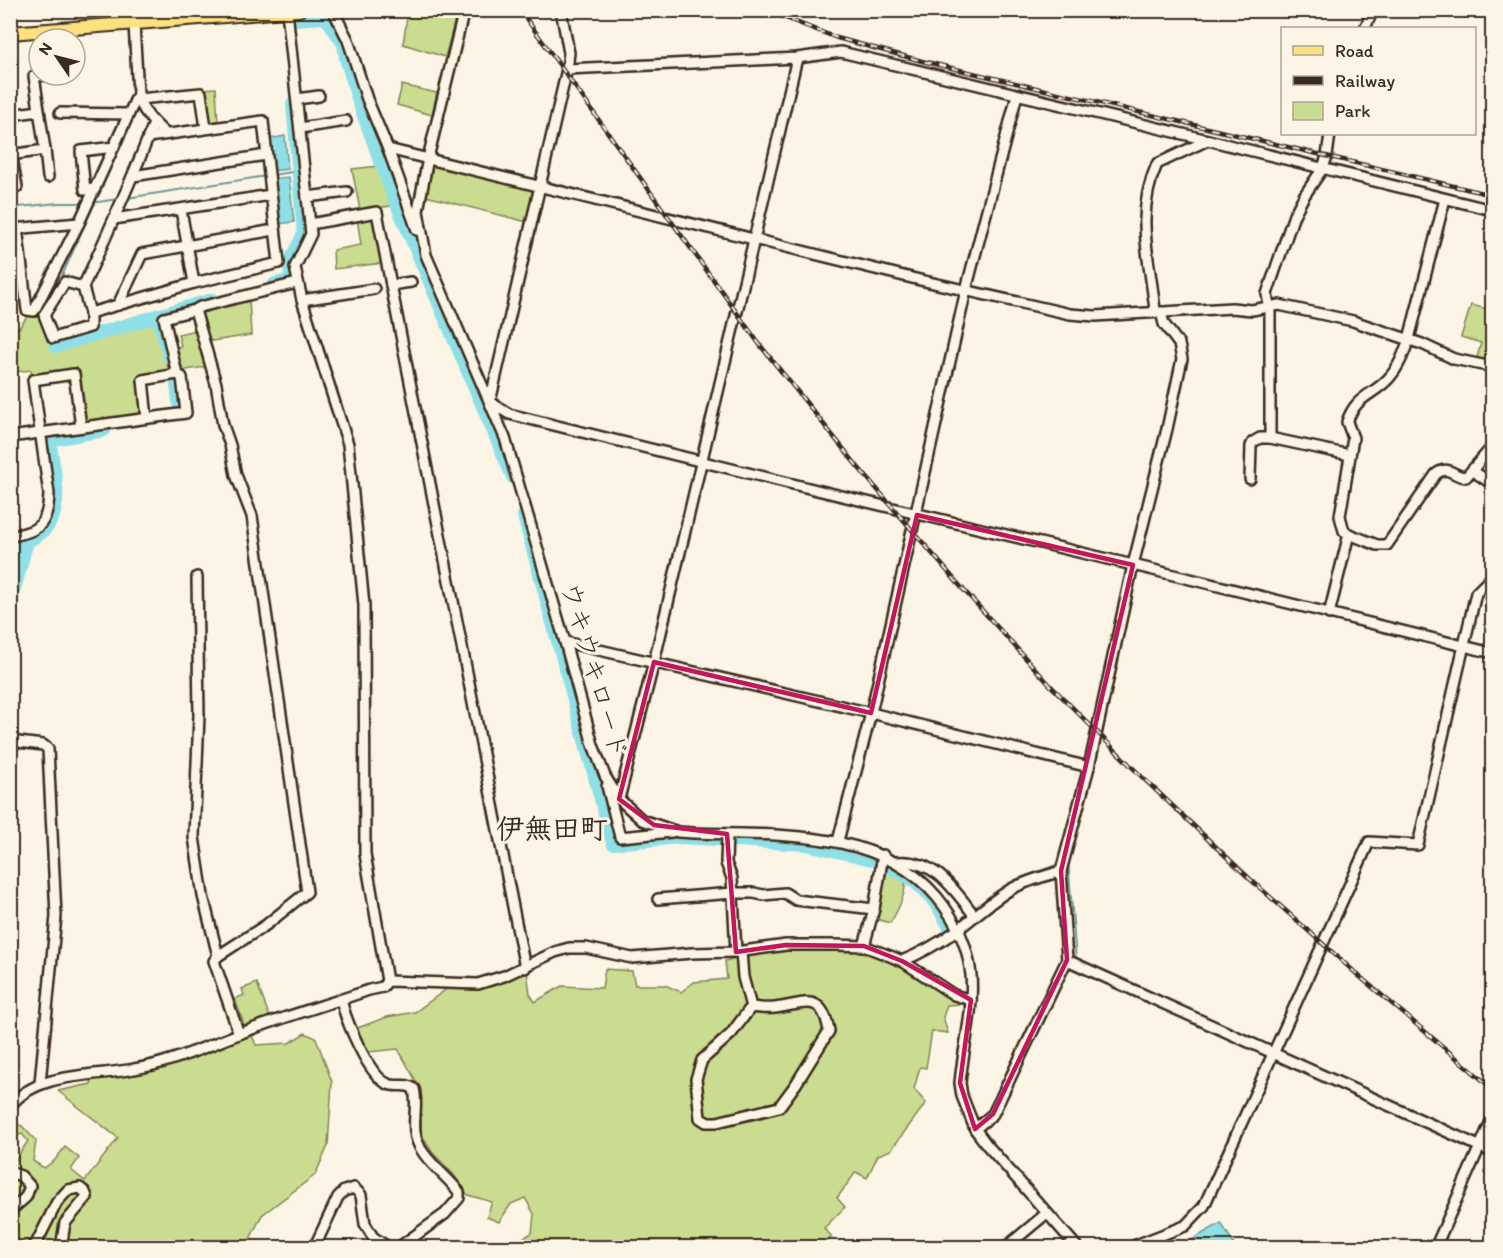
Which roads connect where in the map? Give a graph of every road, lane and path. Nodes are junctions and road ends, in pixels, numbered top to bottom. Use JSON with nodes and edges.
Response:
{"nodes":[{"id":1,"x":333,"y":10,"type":"edge"},
{"id":2,"x":464,"y":10,"type":"edge"},
{"id":3,"x":561,"y":10,"type":"edge"},
{"id":4,"x":1373,"y":10,"type":"edge"},
{"id":5,"x":285,"y":11,"type":"edge"},
{"id":6,"x":139,"y":19,"type":"edge"},
{"id":7,"x":1365,"y":27,"type":"edge"},
{"id":8,"x":87,"y":28,"type":"edge"},
{"id":9,"x":10,"y":33,"type":"edge"},
{"id":10,"x":27,"y":34,"type":"edge"},
{"id":11,"x":797,"y":58,"type":"junction"},
{"id":12,"x":567,"y":69,"type":"junction"},
{"id":13,"x":36,"y":87,"type":"edge"},
{"id":14,"x":1017,"y":95,"type":"junction"},
{"id":15,"x":138,"y":96,"type":"junction"},
{"id":16,"x":319,"y":96,"type":"dead end"},
{"id":17,"x":297,"y":99,"type":"junction"},
{"id":18,"x":39,"y":111,"type":"junction"},
{"id":19,"x":60,"y":113,"type":"dead end"},
{"id":20,"x":128,"y":114,"type":"junction"},
{"id":21,"x":10,"y":115,"type":"edge"},
{"id":22,"x":346,"y":121,"type":"dead end"},
{"id":23,"x":154,"y":123,"type":"junction"},
{"id":24,"x":206,"y":128,"type":"junction"},
{"id":25,"x":300,"y":128,"type":"junction"},
{"id":26,"x":166,"y":134,"type":"junction"},
{"id":27,"x":1330,"y":135,"type":"edge"},
{"id":28,"x":148,"y":137,"type":"junction"},
{"id":29,"x":1208,"y":140,"type":"junction"},
{"id":30,"x":114,"y":147,"type":"junction"},
{"id":31,"x":388,"y":148,"type":"junction"},
{"id":32,"x":45,"y":150,"type":"junction"},
{"id":33,"x":11,"y":152,"type":"edge"},
{"id":34,"x":266,"y":155,"type":"junction"},
{"id":35,"x":428,"y":158,"type":"junction"},
{"id":36,"x":1323,"y":168,"type":"junction"},
{"id":37,"x":48,"y":177,"type":"dead end"},
{"id":38,"x":133,"y":177,"type":"junction"},
{"id":39,"x":538,"y":187,"type":"junction"},
{"id":40,"x":10,"y":188,"type":"edge"},
{"id":41,"x":95,"y":189,"type":"junction"},
{"id":42,"x":347,"y":192,"type":"dead end"},
{"id":43,"x":271,"y":195,"type":"junction"},
{"id":44,"x":307,"y":197,"type":"junction"},
{"id":45,"x":1445,"y":199,"type":"junction"},
{"id":46,"x":181,"y":210,"type":"junction"},
{"id":47,"x":1492,"y":210,"type":"edge"},
{"id":48,"x":114,"y":219,"type":"junction"},
{"id":49,"x":79,"y":223,"type":"junction"},
{"id":50,"x":310,"y":224,"type":"junction"},
{"id":51,"x":14,"y":228,"type":"edge"},
{"id":52,"x":273,"y":230,"type":"junction"},
{"id":53,"x":754,"y":238,"type":"junction"},
{"id":54,"x":188,"y":246,"type":"junction"},
{"id":55,"x":426,"y":255,"type":"junction"},
{"id":56,"x":411,"y":282,"type":"dead end"},
{"id":57,"x":194,"y":283,"type":"junction"},
{"id":58,"x":297,"y":283,"type":"junction"},
{"id":59,"x":391,"y":285,"type":"junction"},
{"id":60,"x":83,"y":287,"type":"junction"},
{"id":61,"x":374,"y":289,"type":"dead end"},
{"id":62,"x":966,"y":290,"type":"junction"},
{"id":63,"x":302,"y":300,"type":"junction"},
{"id":64,"x":118,"y":305,"type":"junction"},
{"id":65,"x":1268,"y":307,"type":"junction"},
{"id":66,"x":195,"y":310,"type":"junction"},
{"id":67,"x":1158,"y":311,"type":"junction"},
{"id":68,"x":90,"y":313,"type":"junction"},
{"id":69,"x":1409,"y":339,"type":"junction"},
{"id":70,"x":1492,"y":368,"type":"edge"},
{"id":71,"x":177,"y":374,"type":"junction"},
{"id":72,"x":490,"y":402,"type":"junction"},
{"id":73,"x":147,"y":418,"type":"junction"},
{"id":74,"x":81,"y":427,"type":"junction"},
{"id":75,"x":41,"y":433,"type":"junction"},
{"id":76,"x":10,"y":437,"type":"edge"},
{"id":77,"x":1270,"y":438,"type":"junction"},
{"id":78,"x":1492,"y":447,"type":"edge"},
{"id":79,"x":1350,"y":454,"type":"junction"},
{"id":80,"x":701,"y":462,"type":"junction"},
{"id":81,"x":1473,"y":471,"type":"junction"},
{"id":82,"x":1250,"y":479,"type":"dead end"},
{"id":83,"x":1492,"y":484,"type":"edge"},
{"id":84,"x":917,"y":514,"type":"junction"},
{"id":85,"x":1349,"y":534,"type":"junction"},
{"id":86,"x":10,"y":536,"type":"edge"},
{"id":87,"x":1133,"y":565,"type":"junction"},
{"id":88,"x":197,"y":577,"type":"dead end"},
{"id":89,"x":1492,"y":577,"type":"edge"},
{"id":90,"x":1329,"y":614,"type":"junction"},
{"id":91,"x":565,"y":642,"type":"junction"},
{"id":92,"x":1464,"y":646,"type":"junction"},
{"id":93,"x":1492,"y":653,"type":"edge"},
{"id":94,"x":654,"y":662,"type":"junction"},
{"id":95,"x":871,"y":713,"type":"junction"},
{"id":96,"x":10,"y":741,"type":"edge"},
{"id":97,"x":1089,"y":767,"type":"junction"},
{"id":98,"x":605,"y":776,"type":"junction"},
{"id":99,"x":619,"y":800,"type":"junction"},
{"id":100,"x":678,"y":832,"type":"junction"},
{"id":101,"x":727,"y":834,"type":"junction"},
{"id":102,"x":838,"y":841,"type":"junction"},
{"id":103,"x":882,"y":855,"type":"junction"},
{"id":104,"x":896,"y":862,"type":"junction"},
{"id":105,"x":1061,"y":871,"type":"junction"},
{"id":106,"x":734,"y":893,"type":"junction"},
{"id":107,"x":658,"y":899,"type":"dead end"},
{"id":108,"x":874,"y":909,"type":"junction"},
{"id":109,"x":974,"y":915,"type":"junction"},
{"id":110,"x":958,"y":929,"type":"junction"},
{"id":111,"x":864,"y":946,"type":"junction"},
{"id":112,"x":738,"y":952,"type":"junction"},
{"id":113,"x":218,"y":956,"type":"junction"},
{"id":114,"x":1067,"y":960,"type":"junction"},
{"id":115,"x":902,"y":961,"type":"junction"},
{"id":116,"x":525,"y":968,"type":"junction"},
{"id":117,"x":387,"y":981,"type":"junction"},
{"id":118,"x":341,"y":1000,"type":"junction"},
{"id":119,"x":971,"y":1000,"type":"junction"},
{"id":120,"x":751,"y":1007,"type":"junction"},
{"id":121,"x":239,"y":1034,"type":"junction"},
{"id":122,"x":1273,"y":1053,"type":"junction"},
{"id":123,"x":40,"y":1083,"type":"junction"},
{"id":124,"x":10,"y":1106,"type":"edge"},
{"id":125,"x":1492,"y":1119,"type":"edge"},
{"id":126,"x":975,"y":1129,"type":"junction"},
{"id":127,"x":1480,"y":1146,"type":"junction"},
{"id":128,"x":1492,"y":1152,"type":"edge"},
{"id":129,"x":10,"y":1172,"type":"edge"},
{"id":130,"x":10,"y":1211,"type":"edge"},
{"id":131,"x":1047,"y":1213,"type":"junction"},
{"id":132,"x":10,"y":1247,"type":"edge"},
{"id":133,"x":21,"y":1248,"type":"edge"},
{"id":134,"x":30,"y":1248,"type":"edge"},
{"id":135,"x":61,"y":1248,"type":"edge"},
{"id":136,"x":314,"y":1248,"type":"edge"},
{"id":137,"x":388,"y":1248,"type":"edge"},
{"id":138,"x":398,"y":1248,"type":"edge"},
{"id":139,"x":1005,"y":1248,"type":"edge"},
{"id":140,"x":1078,"y":1248,"type":"edge"},
{"id":141,"x":1134,"y":1248,"type":"edge"},
{"id":142,"x":1435,"y":1248,"type":"edge"}],
"edges":[{"from":1,"to":31,"type":"street"},
{"from":2,"to":35,"type":"street","name":"ウキウキロード"},
{"from":3,"to":12,"type":"street"},
{"from":4,"to":7,"type":"street"},
{"from":5,"to":6,"type":"main road"},
{"from":5,"to":17,"type":"street"},
{"from":6,"to":8,"type":"main road"},
{"from":6,"to":15,"type":"street"},
{"from":9,"to":10,"type":"main road"},
{"from":11,"to":12,"type":"street"},
{"from":11,"to":14,"type":"street"},
{"from":11,"to":53,"type":"street"},
{"from":12,"to":39,"type":"street"},
{"from":13,"to":18,"type":"street"},
{"from":14,"to":29,"type":"street"},
{"from":14,"to":62,"type":"street"},
{"from":15,"to":20,"type":"street"},
{"from":15,"to":23,"type":"street"},
{"from":15,"to":24,"type":"street"},
{"from":16,"to":17,"type":"street"},
{"from":17,"to":25,"type":"street"},
{"from":18,"to":21,"type":"street"},
{"from":18,"to":32,"type":"street"},
{"from":19,"to":20,"type":"street"},
{"from":20,"to":30,"type":"street"},
{"from":22,"to":25,"type":"street"},
{"from":23,"to":26,"type":"street"},
{"from":23,"to":28,"type":"street"},
{"from":24,"to":26,"type":"street"},
{"from":24,"to":34,"type":"street"},
{"from":25,"to":44,"type":"street"},
{"from":26,"to":28,"type":"street"},
{"from":27,"to":36,"type":"street"},
{"from":28,"to":38,"type":"street"},
{"from":29,"to":36,"type":"street"},
{"from":29,"to":67,"type":"street"},
{"from":30,"to":41,"type":"street"},
{"from":30,"to":41,"type":"street"},
{"from":31,"to":35,"type":"street"},
{"from":31,"to":55,"type":"street"},
{"from":32,"to":33,"type":"street"},
{"from":32,"to":37,"type":"street"},
{"from":33,"to":40,"type":"street"},
{"from":34,"to":38,"type":"street"},
{"from":34,"to":43,"type":"street"},
{"from":35,"to":39,"type":"street"},
{"from":35,"to":55,"type":"street","name":"ウキウキロード"},
{"from":36,"to":45,"type":"street"},
{"from":36,"to":65,"type":"street"},
{"from":38,"to":48,"type":"street"},
{"from":39,"to":53,"type":"street"},
{"from":39,"to":72,"type":"street"},
{"from":41,"to":49,"type":"street"},
{"from":42,"to":44,"type":"street"},
{"from":43,"to":46,"type":"street"},
{"from":43,"to":52,"type":"street"},
{"from":44,"to":50,"type":"street"},
{"from":45,"to":47,"type":"street"},
{"from":45,"to":69,"type":"street"},
{"from":46,"to":48,"type":"street"},
{"from":46,"to":54,"type":"street"},
{"from":48,"to":60,"type":"street"},
{"from":49,"to":51,"type":"street"},
{"from":49,"to":51,"type":"street"},
{"from":50,"to":58,"type":"street"},
{"from":50,"to":59,"type":"street"},
{"from":52,"to":54,"type":"street"},
{"from":52,"to":57,"type":"street"},
{"from":53,"to":62,"type":"street"},
{"from":53,"to":80,"type":"street"},
{"from":54,"to":57,"type":"street"},
{"from":54,"to":64,"type":"street"},
{"from":55,"to":72,"type":"street","name":"ウキウキロード"},
{"from":56,"to":59,"type":"street"},
{"from":57,"to":64,"type":"street"},
{"from":58,"to":63,"type":"street"},
{"from":58,"to":66,"type":"street"},
{"from":59,"to":116,"type":"street"},
{"from":60,"to":68,"type":"street"},
{"from":60,"to":68,"type":"street"},
{"from":61,"to":63,"type":"street"},
{"from":62,"to":67,"type":"street"},
{"from":62,"to":84,"type":"street"},
{"from":63,"to":117,"type":"street"},
{"from":64,"to":68,"type":"street"},
{"from":65,"to":67,"type":"street"},
{"from":65,"to":69,"type":"street"},
{"from":65,"to":77,"type":"street"},
{"from":66,"to":71,"type":"street"},
{"from":66,"to":113,"type":"street"},
{"from":67,"to":87,"type":"street"},
{"from":69,"to":70,"type":"street"},
{"from":69,"to":79,"type":"street"},
{"from":71,"to":73,"type":"street"},
{"from":71,"to":73,"type":"street"},
{"from":72,"to":80,"type":"street"},
{"from":72,"to":91,"type":"street","name":"ウキウキロード"},
{"from":73,"to":74,"type":"street"},
{"from":74,"to":75,"type":"street"},
{"from":74,"to":75,"type":"street"},
{"from":75,"to":76,"type":"street"},
{"from":75,"to":86,"type":"street"},
{"from":77,"to":79,"type":"street"},
{"from":77,"to":82,"type":"street"},
{"from":78,"to":81,"type":"street"},
{"from":79,"to":85,"type":"street"},
{"from":80,"to":84,"type":"street"},
{"from":80,"to":94,"type":"street"},
{"from":81,"to":83,"type":"street"},
{"from":81,"to":85,"type":"street"},
{"from":84,"to":87,"type":"street"},
{"from":84,"to":95,"type":"street"},
{"from":85,"to":90,"type":"street"},
{"from":87,"to":90,"type":"street"},
{"from":87,"to":97,"type":"street"},
{"from":88,"to":113,"type":"street"},
{"from":89,"to":92,"type":"street"},
{"from":90,"to":92,"type":"street"},
{"from":91,"to":94,"type":"street"},
{"from":91,"to":98,"type":"street","name":"ウキウキロード"},
{"from":92,"to":93,"type":"street"},
{"from":92,"to":122,"type":"street"},
{"from":94,"to":95,"type":"street"},
{"from":94,"to":99,"type":"street"},
{"from":95,"to":97,"type":"street"},
{"from":95,"to":102,"type":"street"},
{"from":96,"to":123,"type":"street"},
{"from":97,"to":105,"type":"street"},
{"from":98,"to":99,"type":"street","name":"ウキウキロード"},
{"from":98,"to":100,"type":"street"},
{"from":99,"to":100,"type":"street","name":"ウキウキロード"},
{"from":100,"to":101,"type":"street","name":"ウキウキロード"},
{"from":101,"to":102,"type":"street","name":"ウキウキロード"},
{"from":101,"to":106,"type":"street"},
{"from":102,"to":103,"type":"street","name":"ウキウキロード"},
{"from":103,"to":104,"type":"street","name":"ウキウキロード"},
{"from":103,"to":108,"type":"street"},
{"from":104,"to":109,"type":"street"},
{"from":104,"to":110,"type":"street","name":"ウキウキロード"},
{"from":105,"to":109,"type":"street"},
{"from":105,"to":114,"type":"street"},
{"from":106,"to":107,"type":"street"},
{"from":106,"to":108,"type":"street"},
{"from":106,"to":112,"type":"street"},
{"from":108,"to":111,"type":"street"},
{"from":109,"to":110,"type":"street"},
{"from":110,"to":115,"type":"street"},
{"from":110,"to":119,"type":"street","name":"ウキウキロード"},
{"from":111,"to":112,"type":"street"},
{"from":111,"to":115,"type":"street"},
{"from":112,"to":116,"type":"street"},
{"from":112,"to":120,"type":"street"},
{"from":113,"to":121,"type":"street"},
{"from":114,"to":122,"type":"street"},
{"from":114,"to":126,"type":"street"},
{"from":115,"to":119,"type":"street"},
{"from":116,"to":117,"type":"street"},
{"from":117,"to":118,"type":"street"},
{"from":118,"to":121,"type":"street"},
{"from":118,"to":138,"type":"street"},
{"from":119,"to":126,"type":"street","name":"ウキウキロード"},
{"from":120,"to":120,"type":"street"},
{"from":121,"to":123,"type":"street"},
{"from":122,"to":127,"type":"street"},
{"from":122,"to":141,"type":"street"},
{"from":123,"to":124,"type":"street"},
{"from":125,"to":127,"type":"street"},
{"from":126,"to":131,"type":"street","name":"ウキウキロード"},
{"from":127,"to":128,"type":"street"},
{"from":127,"to":142,"type":"street"},
{"from":129,"to":130,"type":"street"},
{"from":131,"to":139,"type":"street"},
{"from":131,"to":140,"type":"street","name":"ウキウキロード"},
{"from":132,"to":133,"type":"street"},
{"from":134,"to":135,"type":"street"},
{"from":136,"to":137,"type":"street"}]}
